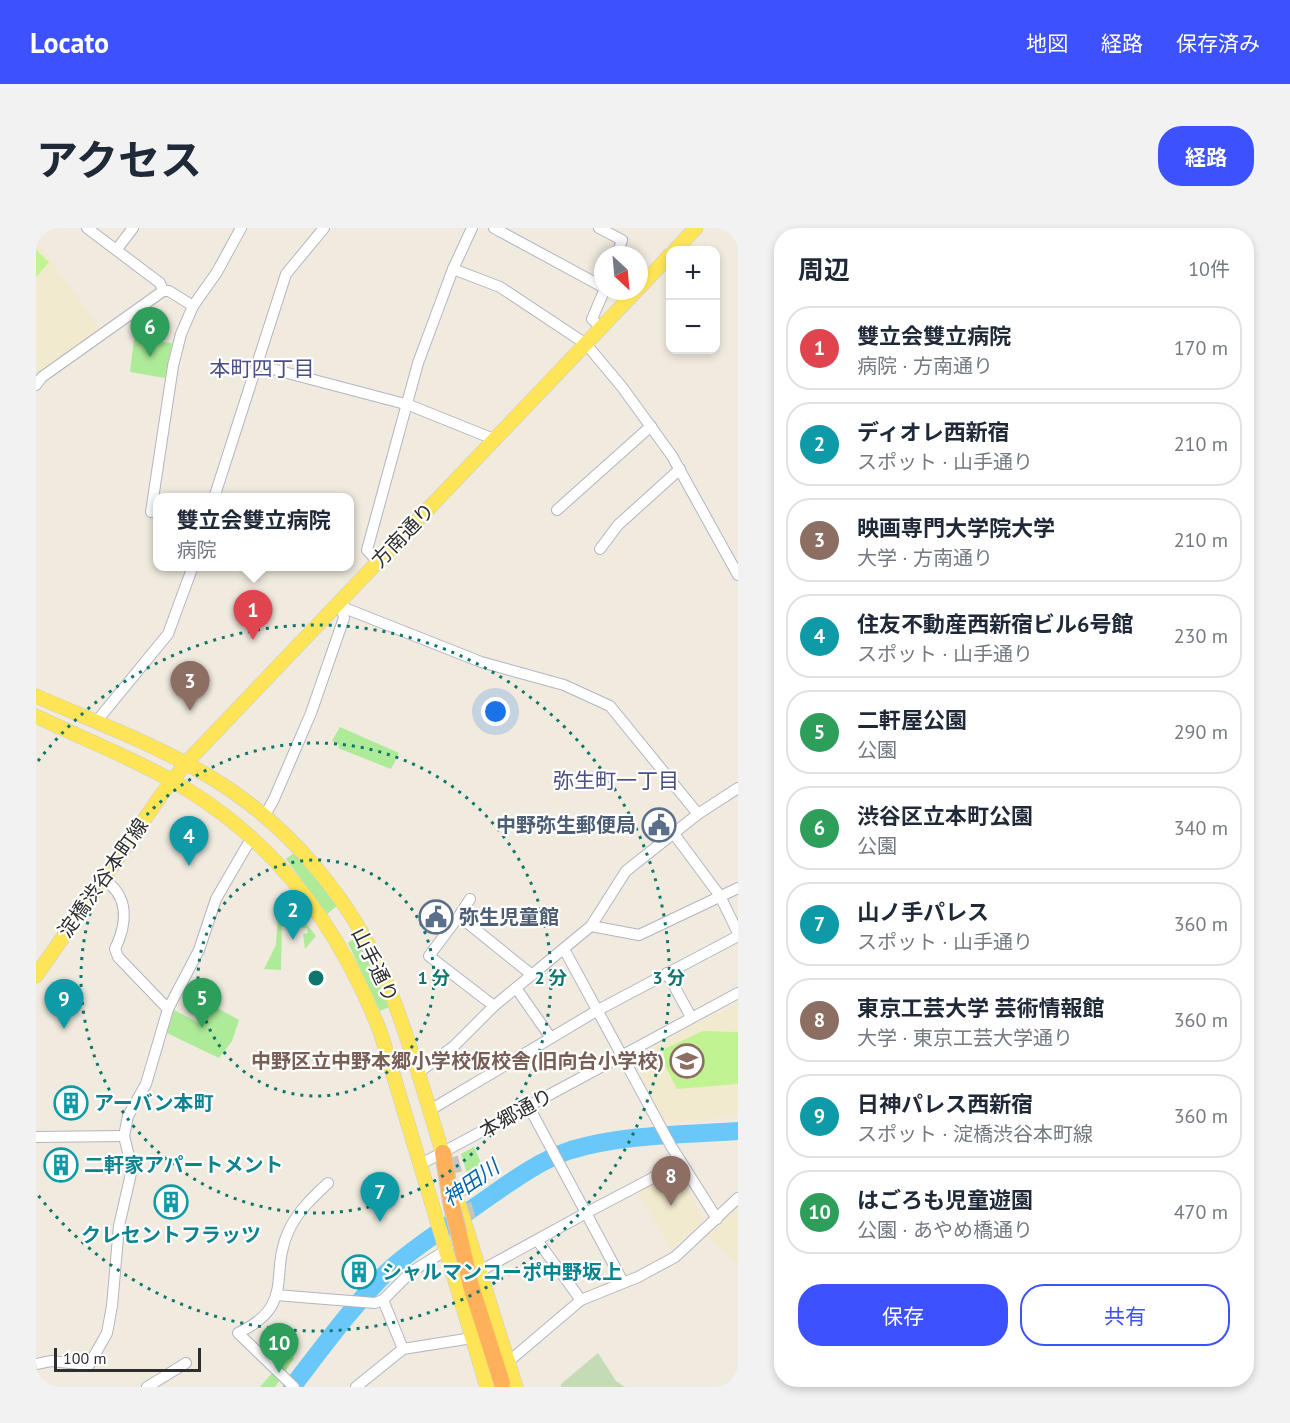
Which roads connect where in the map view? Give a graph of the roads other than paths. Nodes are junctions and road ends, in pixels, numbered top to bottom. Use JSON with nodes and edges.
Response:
{"nodes":[{"id":1,"x":87,"y":228,"type":"edge"},
{"id":2,"x":133,"y":228,"type":"edge"},
{"id":3,"x":241,"y":228,"type":"edge"},
{"id":4,"x":324,"y":228,"type":"edge"},
{"id":5,"x":472,"y":228,"type":"edge"},
{"id":6,"x":494,"y":228,"type":"edge"},
{"id":7,"x":599,"y":228,"type":"edge"},
{"id":8,"x":696,"y":228,"type":"edge"},
{"id":9,"x":620,"y":246,"type":"edge"},
{"id":10,"x":679,"y":246,"type":"edge"},
{"id":11,"x":117,"y":249,"type":"junction"},
{"id":12,"x":666,"y":259,"type":"edge"},
{"id":13,"x":453,"y":269,"type":"junction"},
{"id":14,"x":648,"y":278,"type":"edge"},
{"id":15,"x":594,"y":284,"type":"edge"},
{"id":16,"x":163,"y":291,"type":"junction"},
{"id":17,"x":599,"y":300,"type":"edge"},
{"id":18,"x":627,"y":300,"type":"edge"},
{"id":19,"x":193,"y":306,"type":"junction"},
{"id":20,"x":601,"y":327,"type":"junction"},
{"id":21,"x":586,"y":344,"type":"junction"},
{"id":22,"x":257,"y":365,"type":"junction"},
{"id":23,"x":36,"y":385,"type":"edge"},
{"id":24,"x":408,"y":405,"type":"junction"},
{"id":25,"x":651,"y":426,"type":"junction"},
{"id":26,"x":496,"y":440,"type":"junction"},
{"id":27,"x":680,"y":469,"type":"junction"},
{"id":28,"x":154,"y":493,"type":"edge"},
{"id":29,"x":216,"y":493,"type":"edge"},
{"id":30,"x":153,"y":499,"type":"edge"},
{"id":31,"x":557,"y":510,"type":"dead end"},
{"id":32,"x":151,"y":512,"type":"dead end"},
{"id":33,"x":600,"y":549,"type":"dead end"},
{"id":34,"x":377,"y":561,"type":"junction"},
{"id":35,"x":192,"y":571,"type":"edge"},
{"id":36,"x":738,"y":575,"type":"edge"},
{"id":37,"x":339,"y":601,"type":"junction"},
{"id":38,"x":36,"y":696,"type":"edge"},
{"id":39,"x":36,"y":716,"type":"edge"},
{"id":40,"x":96,"y":722,"type":"junction"},
{"id":41,"x":186,"y":763,"type":"junction"},
{"id":42,"x":171,"y":781,"type":"junction"},
{"id":43,"x":738,"y":788,"type":"edge"},
{"id":44,"x":698,"y":814,"type":"junction"},
{"id":45,"x":264,"y":817,"type":"junction"},
{"id":46,"x":674,"y":834,"type":"junction"},
{"id":47,"x":252,"y":837,"type":"junction"},
{"id":48,"x":103,"y":879,"type":"junction"},
{"id":49,"x":738,"y":888,"type":"edge"},
{"id":50,"x":720,"y":896,"type":"junction"},
{"id":51,"x":471,"y":899,"type":"dead end"},
{"id":52,"x":459,"y":916,"type":"junction"},
{"id":53,"x":591,"y":926,"type":"junction"},
{"id":54,"x":738,"y":935,"type":"edge"},
{"id":55,"x":564,"y":949,"type":"junction"},
{"id":56,"x":667,"y":974,"type":"junction"},
{"id":57,"x":532,"y":975,"type":"junction"},
{"id":58,"x":36,"y":976,"type":"edge"},
{"id":59,"x":516,"y":988,"type":"junction"},
{"id":60,"x":738,"y":993,"type":"edge"},
{"id":61,"x":494,"y":1006,"type":"junction"},
{"id":62,"x":168,"y":1009,"type":"junction"},
{"id":63,"x":598,"y":1010,"type":"junction"},
{"id":64,"x":691,"y":1017,"type":"junction"},
{"id":65,"x":551,"y":1038,"type":"junction"},
{"id":66,"x":622,"y":1054,"type":"junction"},
{"id":67,"x":418,"y":1073,"type":"junction"},
{"id":68,"x":529,"y":1107,"type":"junction"},
{"id":69,"x":430,"y":1110,"type":"junction"},
{"id":70,"x":124,"y":1136,"type":"junction"},
{"id":71,"x":36,"y":1137,"type":"edge"},
{"id":72,"x":443,"y":1153,"type":"junction"},
{"id":73,"x":681,"y":1163,"type":"junction"},
{"id":74,"x":421,"y":1164,"type":"junction"},
{"id":75,"x":328,"y":1183,"type":"dead end"},
{"id":76,"x":738,"y":1198,"type":"edge"},
{"id":77,"x":586,"y":1214,"type":"junction"},
{"id":78,"x":717,"y":1219,"type":"junction"},
{"id":79,"x":455,"y":1239,"type":"junction"},
{"id":80,"x":537,"y":1240,"type":"junction"},
{"id":81,"x":480,"y":1272,"type":"junction"},
{"id":82,"x":623,"y":1281,"type":"junction"},
{"id":83,"x":276,"y":1295,"type":"junction"},
{"id":84,"x":581,"y":1300,"type":"junction"},
{"id":85,"x":379,"y":1301,"type":"junction"},
{"id":86,"x":472,"y":1338,"type":"junction"},
{"id":87,"x":403,"y":1349,"type":"junction"},
{"id":88,"x":508,"y":1362,"type":"junction"},
{"id":89,"x":186,"y":1363,"type":"dead end"},
{"id":90,"x":36,"y":1364,"type":"edge"},
{"id":91,"x":502,"y":1386,"type":"edge"},
{"id":92,"x":147,"y":1387,"type":"edge"},
{"id":93,"x":294,"y":1387,"type":"edge"},
{"id":94,"x":356,"y":1387,"type":"edge"}],
"edges":[{"from":1,"to":11,"type":"street"},
{"from":2,"to":11,"type":"street"},
{"from":3,"to":19,"type":"street"},
{"from":4,"to":22,"type":"street"},
{"from":5,"to":13,"type":"street"},
{"from":6,"to":15,"type":"street"},
{"from":7,"to":9,"type":"street"},
{"from":8,"to":10,"type":"main road"},
{"from":11,"to":16,"type":"street"},
{"from":12,"to":14,"type":"main road"},
{"from":13,"to":21,"type":"street"},
{"from":13,"to":24,"type":"street"},
{"from":16,"to":19,"type":"street"},
{"from":16,"to":23,"type":"street"},
{"from":17,"to":20,"type":"street"},
{"from":18,"to":20,"type":"main road","name":"方南通り"},
{"from":19,"to":28,"type":"street"},
{"from":20,"to":21,"type":"main road","name":"方南通り"},
{"from":21,"to":25,"type":"street"},
{"from":21,"to":26,"type":"main road","name":"方南通り"},
{"from":22,"to":24,"type":"street"},
{"from":22,"to":29,"type":"street"},
{"from":24,"to":26,"type":"street"},
{"from":24,"to":34,"type":"street"},
{"from":25,"to":27,"type":"street"},
{"from":25,"to":31,"type":"street"},
{"from":26,"to":34,"type":"main road","name":"方南通り"},
{"from":27,"to":33,"type":"street"},
{"from":27,"to":36,"type":"street"},
{"from":30,"to":32,"type":"street"},
{"from":34,"to":37,"type":"main road","name":"方南通り"},
{"from":35,"to":40,"type":"street"},
{"from":37,"to":41,"type":"main road","name":"方南通り"},
{"from":37,"to":44,"type":"street"},
{"from":37,"to":45,"type":"street"},
{"from":38,"to":40,"type":"main road","name":"山手通り"},
{"from":39,"to":42,"type":"main road","name":"山手通り"},
{"from":40,"to":41,"type":"main road","name":"山手通り"},
{"from":41,"to":42,"type":"main road","name":"方南通り"},
{"from":41,"to":45,"type":"main road","name":"山手通り"},
{"from":42,"to":47,"type":"main road","name":"山手通り"},
{"from":42,"to":48,"type":"main road","name":"淀橋渋谷本町線"},
{"from":43,"to":44,"type":"street"},
{"from":44,"to":46,"type":"street"},
{"from":45,"to":67,"type":"main road","name":"山手通り"},
{"from":46,"to":50,"type":"street"},
{"from":46,"to":53,"type":"street"},
{"from":47,"to":62,"type":"street"},
{"from":47,"to":74,"type":"main road","name":"山手通り"},
{"from":48,"to":58,"type":"main road","name":"淀橋渋谷本町線"},
{"from":48,"to":62,"type":"street"},
{"from":49,"to":50,"type":"street"},
{"from":50,"to":53,"type":"street"},
{"from":50,"to":54,"type":"street"},
{"from":51,"to":52,"type":"street"},
{"from":52,"to":57,"type":"street"},
{"from":52,"to":61,"type":"street"},
{"from":53,"to":55,"type":"street"},
{"from":54,"to":56,"type":"street"},
{"from":55,"to":57,"type":"street"},
{"from":55,"to":63,"type":"street"},
{"from":56,"to":63,"type":"street"},
{"from":56,"to":64,"type":"street"},
{"from":57,"to":59,"type":"street"},
{"from":59,"to":61,"type":"street"},
{"from":59,"to":65,"type":"street"},
{"from":60,"to":64,"type":"street","name":"本郷通り"},
{"from":61,"to":67,"type":"street"},
{"from":62,"to":70,"type":"street"},
{"from":63,"to":65,"type":"street"},
{"from":63,"to":66,"type":"street"},
{"from":64,"to":66,"type":"street","name":"本郷通り"},
{"from":65,"to":69,"type":"street"},
{"from":66,"to":68,"type":"street","name":"本郷通り"},
{"from":66,"to":73,"type":"street"},
{"from":67,"to":69,"type":"main road","name":"山手通り"},
{"from":68,"to":72,"type":"street","name":"本郷通り"},
{"from":68,"to":77,"type":"street"},
{"from":69,"to":72,"type":"main road","name":"山手通り"},
{"from":70,"to":71,"type":"street"},
{"from":70,"to":90,"type":"street"},
{"from":72,"to":74,"type":"street","name":"本郷通り"},
{"from":72,"to":79,"type":"highway","bridge":true},
{"from":73,"to":77,"type":"street"},
{"from":73,"to":78,"type":"street"},
{"from":74,"to":79,"type":"main road","name":"山手通り"},
{"from":75,"to":83,"type":"street"},
{"from":76,"to":78,"type":"street"},
{"from":77,"to":80,"type":"street"},
{"from":77,"to":82,"type":"street"},
{"from":78,"to":82,"type":"street"},
{"from":79,"to":81,"type":"main road","name":"山手通り"},
{"from":79,"to":85,"type":"street"},
{"from":79,"to":86,"type":"main road","name":"山手通り"},
{"from":79,"to":91,"type":"highway"},
{"from":80,"to":81,"type":"street"},
{"from":80,"to":84,"type":"street"},
{"from":81,"to":88,"type":"main road","name":"山手通り"},
{"from":82,"to":84,"type":"street"},
{"from":83,"to":85,"type":"street"},
{"from":83,"to":93,"type":"street"},
{"from":84,"to":88,"type":"street"},
{"from":85,"to":87,"type":"street"},
{"from":86,"to":87,"type":"street"},
{"from":86,"to":91,"type":"main road","name":"山手通り"},
{"from":87,"to":94,"type":"street"},
{"from":88,"to":91,"type":"main road","name":"山手通り"},
{"from":89,"to":92,"type":"street"}]}
